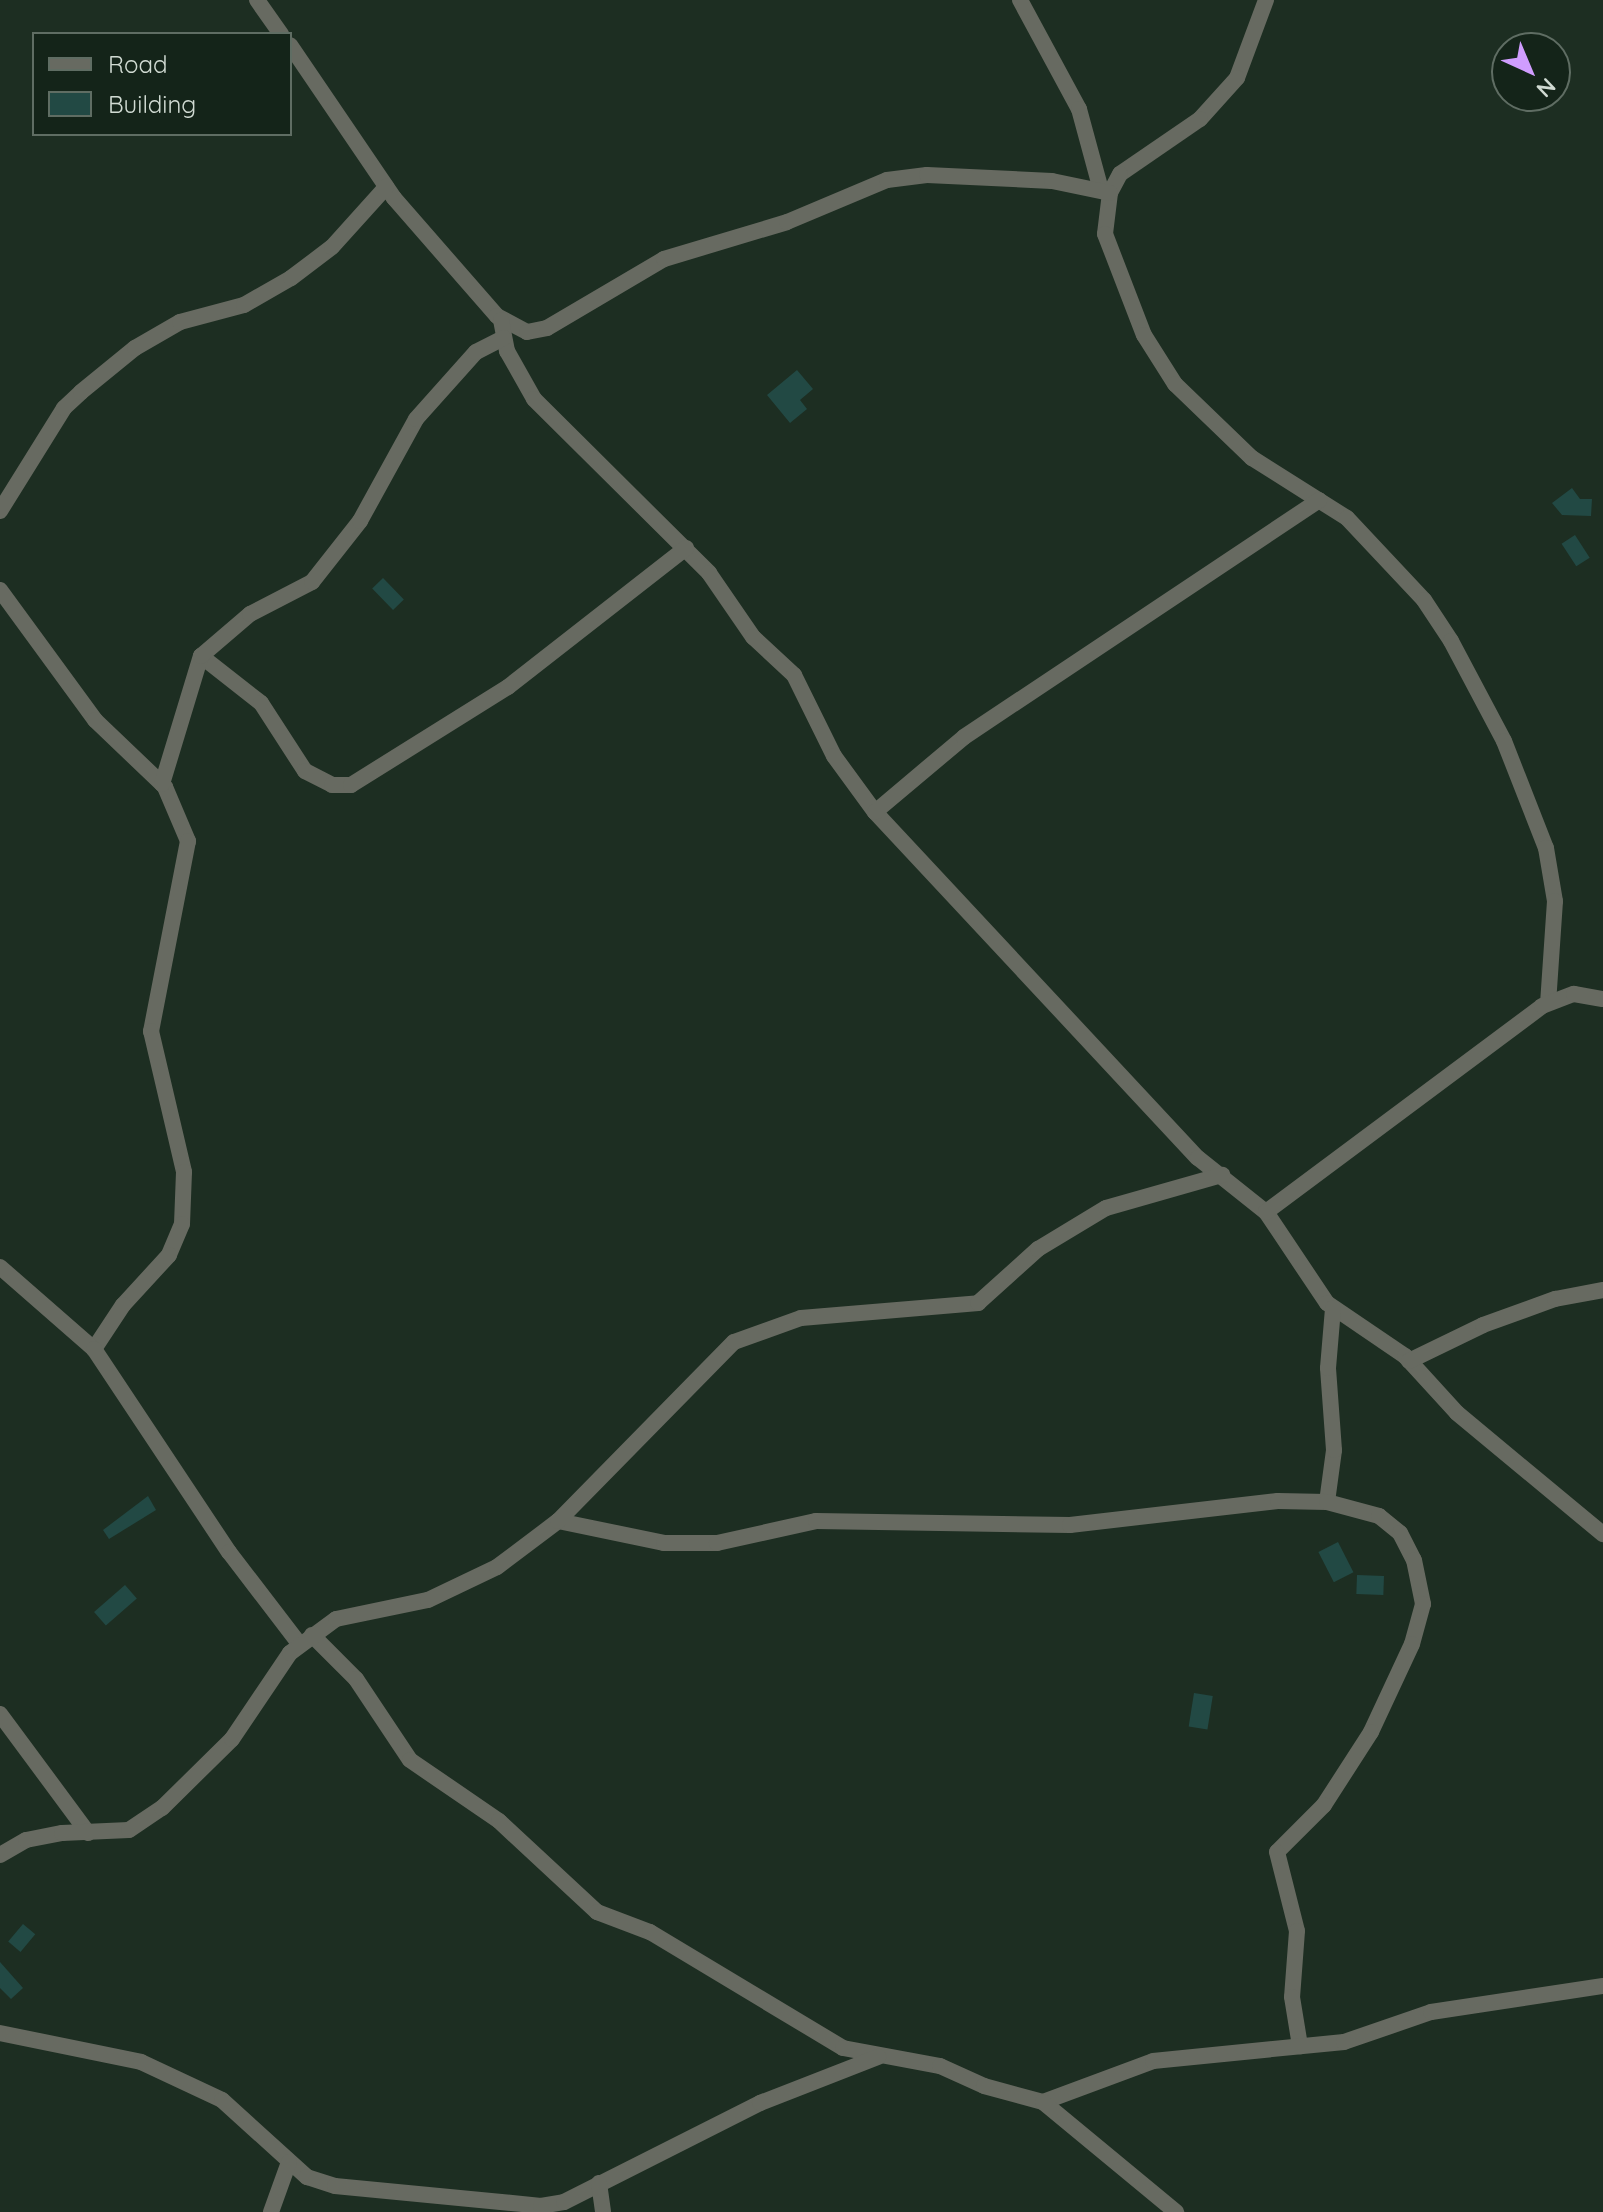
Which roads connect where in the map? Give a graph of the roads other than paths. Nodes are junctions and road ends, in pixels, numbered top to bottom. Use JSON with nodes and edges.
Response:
{"nodes":[{"id":1,"x":257,"y":0,"type":"edge"},
{"id":2,"x":1020,"y":0,"type":"edge"},
{"id":3,"x":1266,"y":0,"type":"edge"},
{"id":4,"x":280,"y":32,"type":"edge"},
{"id":5,"x":292,"y":48,"type":"edge"},
{"id":6,"x":386,"y":187,"type":"junction"},
{"id":7,"x":1106,"y":191,"type":"junction"},
{"id":8,"x":501,"y":320,"type":"junction"},
{"id":9,"x":504,"y":338,"type":"junction"},
{"id":10,"x":1319,"y":500,"type":"junction"},
{"id":11,"x":0,"y":511,"type":"edge"},
{"id":12,"x":686,"y":548,"type":"junction"},
{"id":13,"x":0,"y":590,"type":"edge"},
{"id":14,"x":201,"y":656,"type":"junction"},
{"id":15,"x":162,"y":784,"type":"junction"},
{"id":16,"x":875,"y":812,"type":"junction"},
{"id":17,"x":1603,"y":999,"type":"edge"},
{"id":18,"x":1548,"y":1003,"type":"junction"},
{"id":19,"x":1222,"y":1175,"type":"junction"},
{"id":20,"x":1266,"y":1212,"type":"junction"},
{"id":21,"x":0,"y":1267,"type":"edge"},
{"id":22,"x":1603,"y":1290,"type":"edge"},
{"id":23,"x":1333,"y":1308,"type":"junction"},
{"id":24,"x":94,"y":1349,"type":"junction"},
{"id":25,"x":1409,"y":1361,"type":"junction"},
{"id":26,"x":1327,"y":1502,"type":"junction"},
{"id":27,"x":558,"y":1521,"type":"junction"},
{"id":28,"x":1603,"y":1534,"type":"edge"},
{"id":29,"x":306,"y":1640,"type":"junction"},
{"id":30,"x":0,"y":1714,"type":"edge"},
{"id":31,"x":88,"y":1833,"type":"junction"},
{"id":32,"x":0,"y":1855,"type":"edge"},
{"id":33,"x":1603,"y":1986,"type":"edge"},
{"id":34,"x":0,"y":2033,"type":"edge"},
{"id":35,"x":1300,"y":2046,"type":"junction"},
{"id":36,"x":878,"y":2057,"type":"junction"},
{"id":37,"x":1043,"y":2102,"type":"junction"},
{"id":38,"x":289,"y":2162,"type":"junction"},
{"id":39,"x":599,"y":2183,"type":"junction"},
{"id":40,"x":448,"y":2196,"type":"junction"},
{"id":41,"x":271,"y":2212,"type":"edge"},
{"id":42,"x":464,"y":2212,"type":"edge"},
{"id":43,"x":603,"y":2212,"type":"edge"},
{"id":44,"x":1176,"y":2212,"type":"edge"}],
"edges":[{"from":1,"to":4,"type":"street"},
{"from":2,"to":7,"type":"street"},
{"from":3,"to":7,"type":"street"},
{"from":5,"to":6,"type":"street"},
{"from":6,"to":8,"type":"street"},
{"from":6,"to":11,"type":"street"},
{"from":7,"to":8,"type":"street"},
{"from":7,"to":10,"type":"street"},
{"from":8,"to":9,"type":"street"},
{"from":9,"to":12,"type":"street"},
{"from":9,"to":14,"type":"street"},
{"from":10,"to":16,"type":"street"},
{"from":10,"to":18,"type":"street"},
{"from":12,"to":14,"type":"street"},
{"from":12,"to":16,"type":"street"},
{"from":13,"to":15,"type":"street"},
{"from":14,"to":15,"type":"street"},
{"from":15,"to":24,"type":"street"},
{"from":16,"to":19,"type":"street"},
{"from":17,"to":18,"type":"street"},
{"from":18,"to":20,"type":"street"},
{"from":19,"to":20,"type":"street"},
{"from":19,"to":27,"type":"street"},
{"from":20,"to":23,"type":"street"},
{"from":21,"to":24,"type":"street"},
{"from":22,"to":25,"type":"street"},
{"from":23,"to":25,"type":"street"},
{"from":23,"to":26,"type":"street"},
{"from":24,"to":29,"type":"street"},
{"from":25,"to":28,"type":"street"},
{"from":26,"to":27,"type":"street"},
{"from":26,"to":35,"type":"street"},
{"from":27,"to":29,"type":"street"},
{"from":29,"to":31,"type":"street"},
{"from":29,"to":36,"type":"street"},
{"from":30,"to":31,"type":"street"},
{"from":31,"to":32,"type":"street"},
{"from":33,"to":35,"type":"street"},
{"from":34,"to":38,"type":"street"},
{"from":35,"to":37,"type":"street"},
{"from":36,"to":37,"type":"street"},
{"from":36,"to":39,"type":"street"},
{"from":37,"to":44,"type":"street"},
{"from":38,"to":40,"type":"street"},
{"from":38,"to":41,"type":"street"},
{"from":39,"to":40,"type":"street"},
{"from":39,"to":43,"type":"street"},
{"from":40,"to":42,"type":"street"}]}
